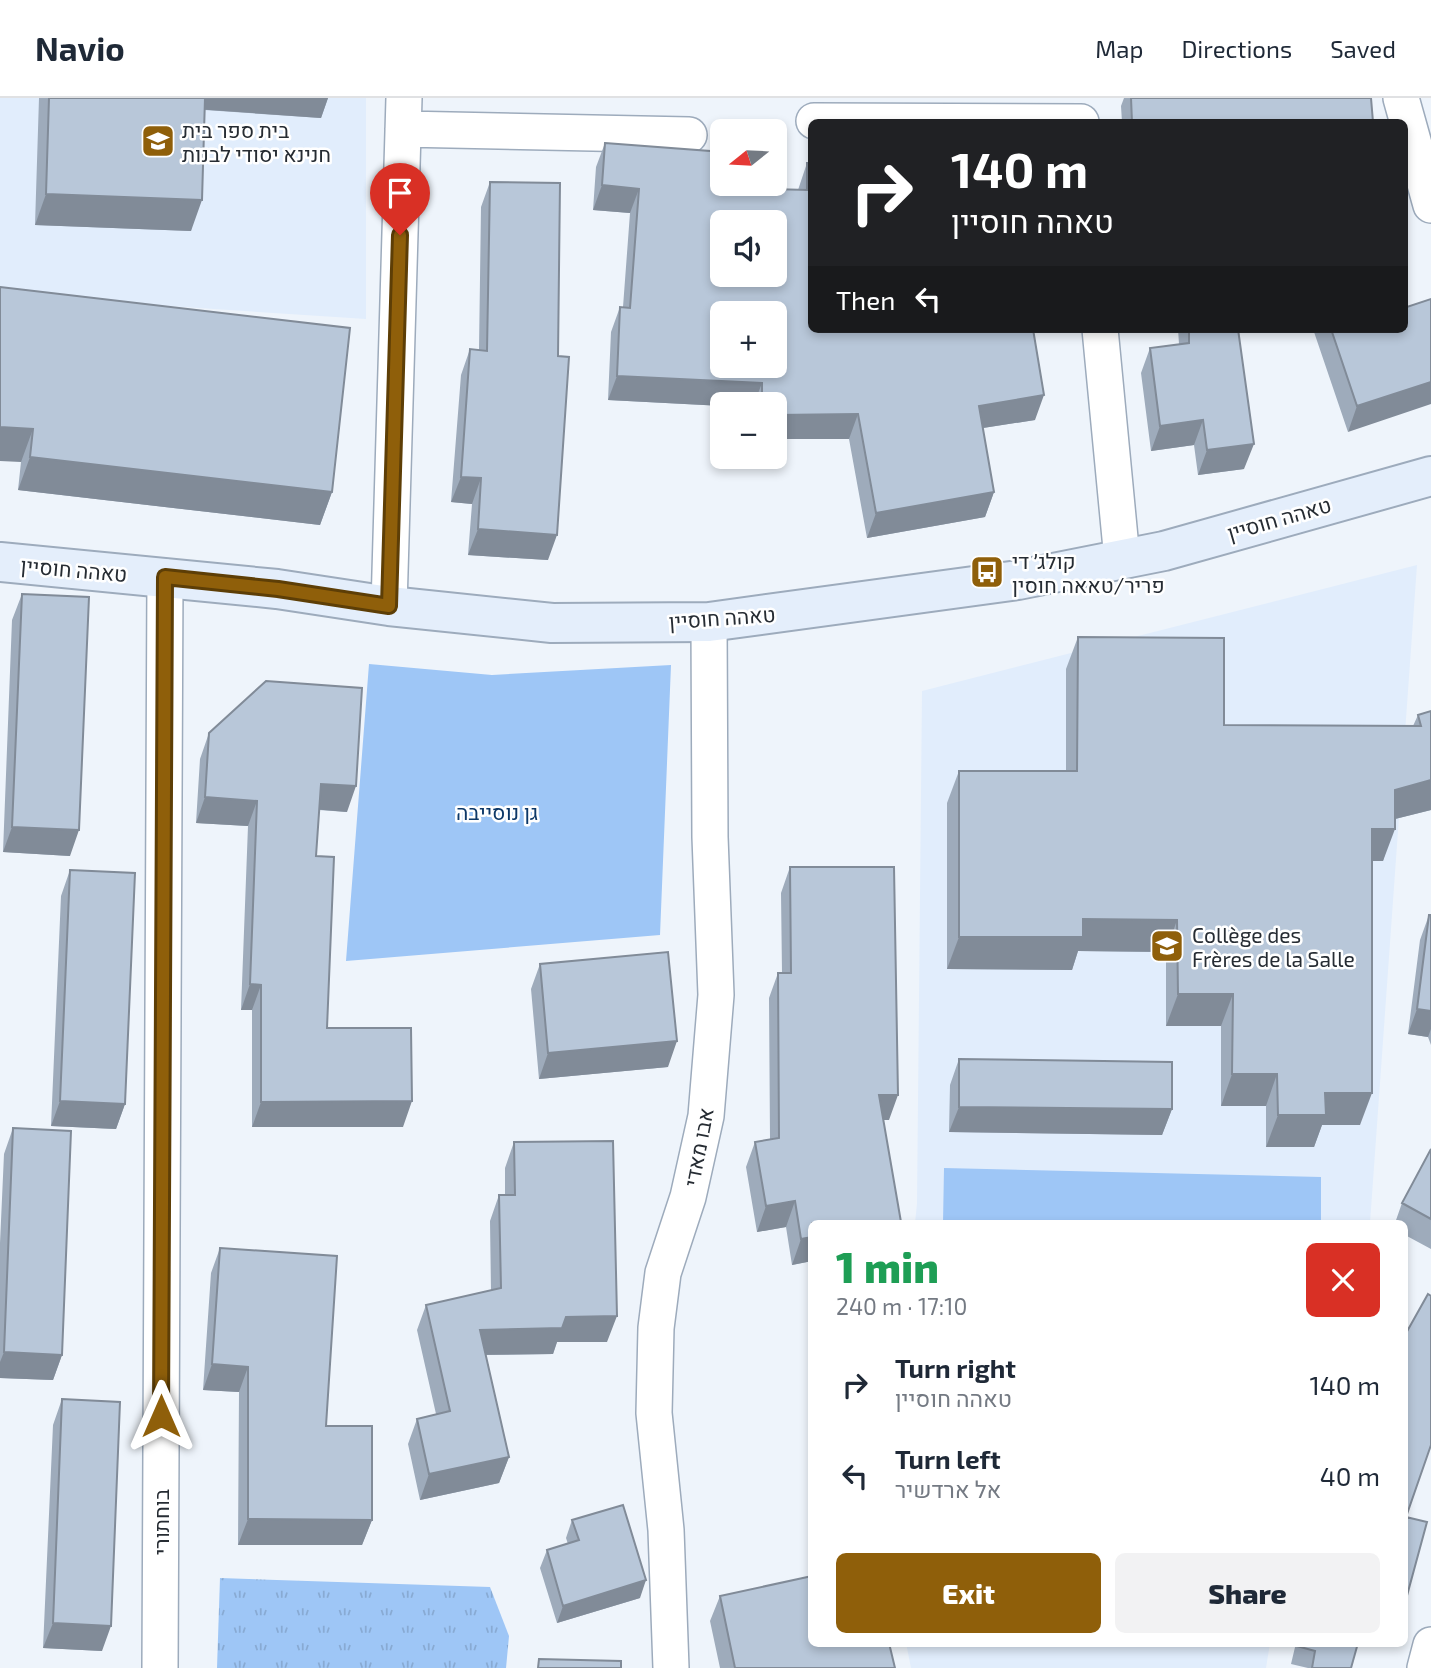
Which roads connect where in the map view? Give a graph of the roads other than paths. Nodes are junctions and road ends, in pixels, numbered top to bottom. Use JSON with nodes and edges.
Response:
{"nodes":[{"id":1,"x":1078,"y":98,"type":"edge"},
{"id":2,"x":1401,"y":98,"type":"edge"},
{"id":3,"x":403,"y":113,"type":"edge"},
{"id":4,"x":1081,"y":119,"type":"edge"},
{"id":5,"x":1407,"y":119,"type":"edge"},
{"id":6,"x":1408,"y":123,"type":"edge"},
{"id":7,"x":689,"y":135,"type":"dead end"},
{"id":8,"x":1431,"y":205,"type":"edge"},
{"id":9,"x":1100,"y":333,"type":"edge"},
{"id":10,"x":1431,"y":476,"type":"edge"},
{"id":11,"x":1122,"y":559,"type":"junction"},
{"id":12,"x":0,"y":562,"type":"edge"},
{"id":13,"x":165,"y":577,"type":"junction"},
{"id":14,"x":389,"y":606,"type":"junction"},
{"id":15,"x":709,"y":622,"type":"junction"},
{"id":16,"x":1431,"y":1645,"type":"edge"},
{"id":17,"x":160,"y":1668,"type":"edge"},
{"id":18,"x":671,"y":1668,"type":"edge"},
{"id":19,"x":1425,"y":1668,"type":"edge"}],
"edges":[{"from":1,"to":4,"type":"street"},
{"from":2,"to":5,"type":"street"},
{"from":3,"to":7,"type":"street"},
{"from":3,"to":14,"type":"street"},
{"from":6,"to":8,"type":"street"},
{"from":9,"to":11,"type":"street"},
{"from":10,"to":11,"type":"street","name":"טאהה חוסיין"},
{"from":11,"to":15,"type":"street","name":"טאהה חוסיין"},
{"from":12,"to":13,"type":"street","name":"טאהה חוסיין"},
{"from":13,"to":14,"type":"street","name":"טאהה חוסיין"},
{"from":13,"to":17,"type":"street","name":"בוחתורי"},
{"from":14,"to":15,"type":"street","name":"טאהה חוסיין"},
{"from":15,"to":18,"type":"street","name":"אבו מאדי"},
{"from":16,"to":19,"type":"street"}]}
